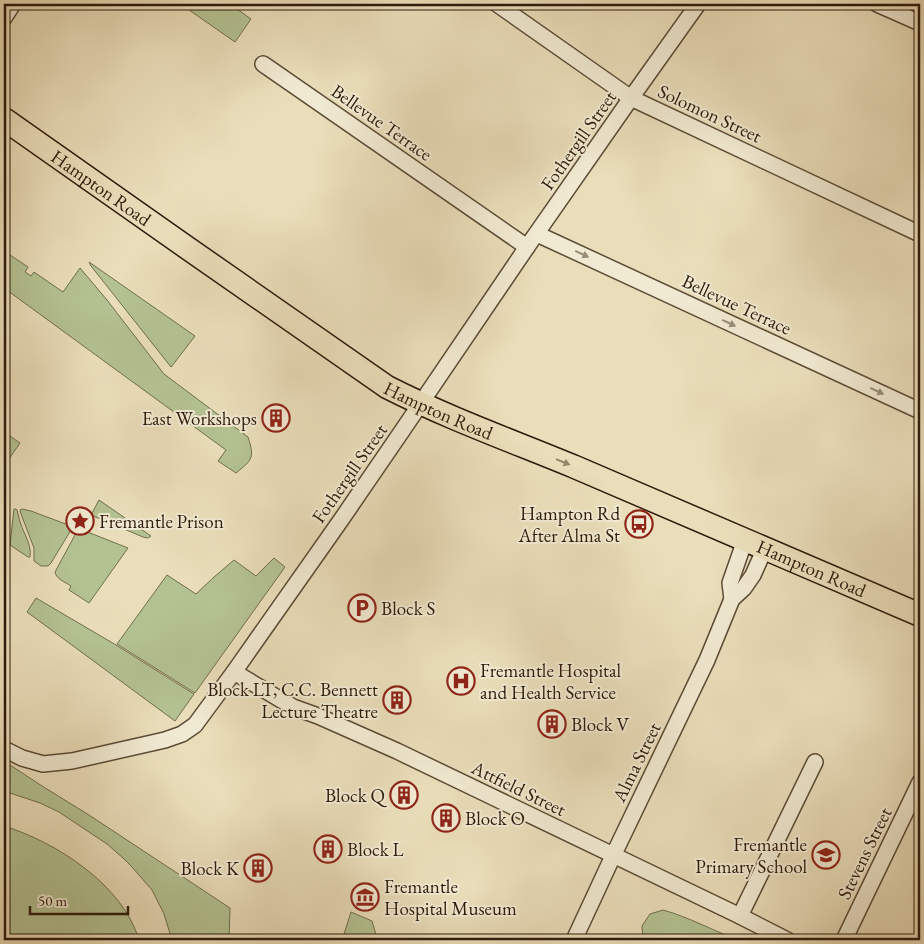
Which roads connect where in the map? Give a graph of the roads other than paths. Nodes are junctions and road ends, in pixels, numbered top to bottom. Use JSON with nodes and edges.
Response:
{"nodes":[{"id":1,"x":13,"y":4,"type":"edge"},
{"id":2,"x":497,"y":4,"type":"edge"},
{"id":3,"x":698,"y":4,"type":"edge"},
{"id":4,"x":877,"y":4,"type":"edge"},
{"id":5,"x":4,"y":18,"type":"edge"},
{"id":6,"x":920,"y":23,"type":"edge"},
{"id":7,"x":263,"y":64,"type":"dead end"},
{"id":8,"x":631,"y":98,"type":"junction"},
{"id":9,"x":4,"y":119,"type":"edge"},
{"id":10,"x":4,"y":132,"type":"edge"},
{"id":11,"x":537,"y":234,"type":"junction"},
{"id":12,"x":920,"y":234,"type":"edge"},
{"id":13,"x":527,"y":247,"type":"junction"},
{"id":14,"x":416,"y":410,"type":"junction"},
{"id":15,"x":920,"y":411,"type":"edge"},
{"id":16,"x":752,"y":550,"type":"junction"},
{"id":17,"x":732,"y":599,"type":"junction"},
{"id":18,"x":920,"y":615,"type":"edge"},
{"id":19,"x":920,"y":626,"type":"edge"},
{"id":20,"x":234,"y":672,"type":"junction"},
{"id":21,"x":4,"y":749,"type":"edge"},
{"id":22,"x":815,"y":762,"type":"dead end"},
{"id":23,"x":920,"y":782,"type":"edge"},
{"id":24,"x":613,"y":856,"type":"junction"},
{"id":25,"x":740,"y":916,"type":"junction"},
{"id":26,"x":574,"y":940,"type":"edge"},
{"id":27,"x":787,"y":940,"type":"edge"},
{"id":28,"x":844,"y":940,"type":"edge"}],
"edges":[{"from":1,"to":5,"type":"street"},
{"from":2,"to":8,"type":"street","name":"Solomon Street"},
{"from":3,"to":8,"type":"street","name":"Fothergill Street"},
{"from":4,"to":6,"type":"street"},
{"from":7,"to":13,"type":"street","name":"Bellevue Terrace"},
{"from":8,"to":11,"type":"street","name":"Fothergill Street"},
{"from":8,"to":12,"type":"street","name":"Solomon Street"},
{"from":9,"to":14,"type":"main road","name":"Hampton Road"},
{"from":10,"to":14,"type":"main road","name":"Hampton Road"},
{"from":11,"to":13,"type":"street","name":"Fothergill Street"},
{"from":11,"to":15,"type":"street","name":"Bellevue Terrace","one_way":true},
{"from":13,"to":14,"type":"street","name":"Fothergill Street"},
{"from":14,"to":16,"type":"main road","name":"Hampton Road"},
{"from":14,"to":20,"type":"street","name":"Fothergill Street"},
{"from":16,"to":17,"type":"street","name":"Alma Street"},
{"from":16,"to":17,"type":"street","name":"Alma Street"},
{"from":16,"to":18,"type":"main road","name":"Hampton Road"},
{"from":16,"to":19,"type":"main road","name":"Hampton Road"},
{"from":17,"to":24,"type":"street","name":"Alma Street"},
{"from":20,"to":21,"type":"street","name":"Fothergill Street"},
{"from":20,"to":24,"type":"street","name":"Attfield Street"},
{"from":22,"to":25,"type":"street"},
{"from":23,"to":28,"type":"street","name":"Stevens Street"},
{"from":24,"to":25,"type":"street","name":"Attfield Street"},
{"from":24,"to":26,"type":"street","name":"Alma Street"},
{"from":25,"to":27,"type":"street","name":"Attfield Street"}]}
